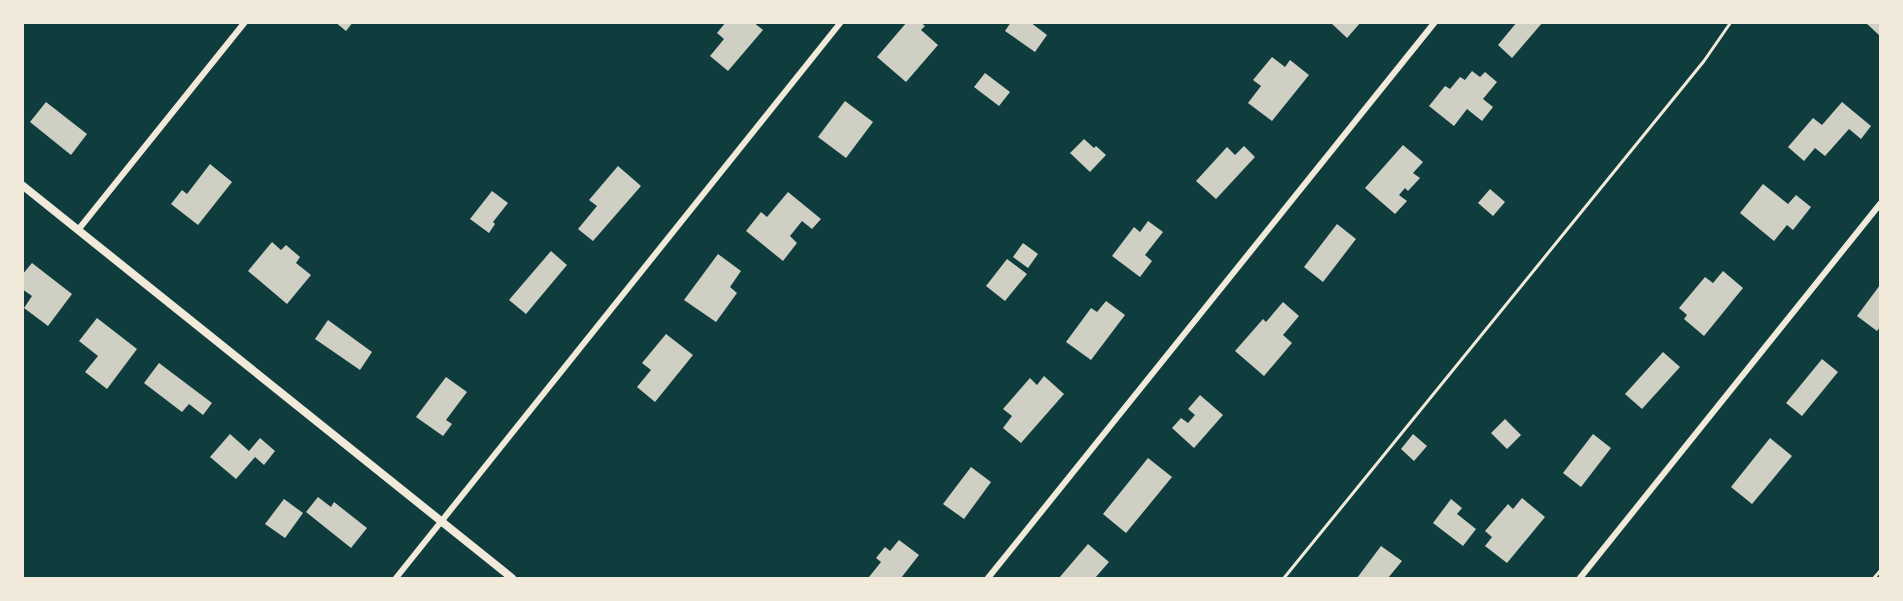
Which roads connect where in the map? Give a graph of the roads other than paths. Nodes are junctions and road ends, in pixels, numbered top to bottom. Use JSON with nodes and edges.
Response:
{"nodes":[{"id":1,"x":245,"y":22,"type":"edge"},
{"id":2,"x":841,"y":22,"type":"edge"},
{"id":3,"x":1435,"y":22,"type":"edge"},
{"id":4,"x":1731,"y":22,"type":"edge"},
{"id":5,"x":22,"y":185,"type":"edge"},
{"id":6,"x":1881,"y":204,"type":"edge"},
{"id":7,"x":78,"y":230,"type":"junction"},
{"id":8,"x":442,"y":522,"type":"junction"},
{"id":9,"x":1881,"y":571,"type":"edge"},
{"id":10,"x":396,"y":579,"type":"edge"},
{"id":11,"x":512,"y":579,"type":"edge"},
{"id":12,"x":988,"y":579,"type":"edge"},
{"id":13,"x":1284,"y":579,"type":"edge"},
{"id":14,"x":1580,"y":579,"type":"edge"},
{"id":15,"x":1874,"y":579,"type":"edge"}],
"edges":[{"from":1,"to":7,"type":"street"},
{"from":2,"to":8,"type":"street"},
{"from":3,"to":12,"type":"street"},
{"from":4,"to":13,"type":"lane"},
{"from":5,"to":7,"type":"street"},
{"from":6,"to":14,"type":"street"},
{"from":7,"to":8,"type":"street"},
{"from":8,"to":10,"type":"street"},
{"from":8,"to":11,"type":"street"},
{"from":9,"to":15,"type":"lane"}]}
